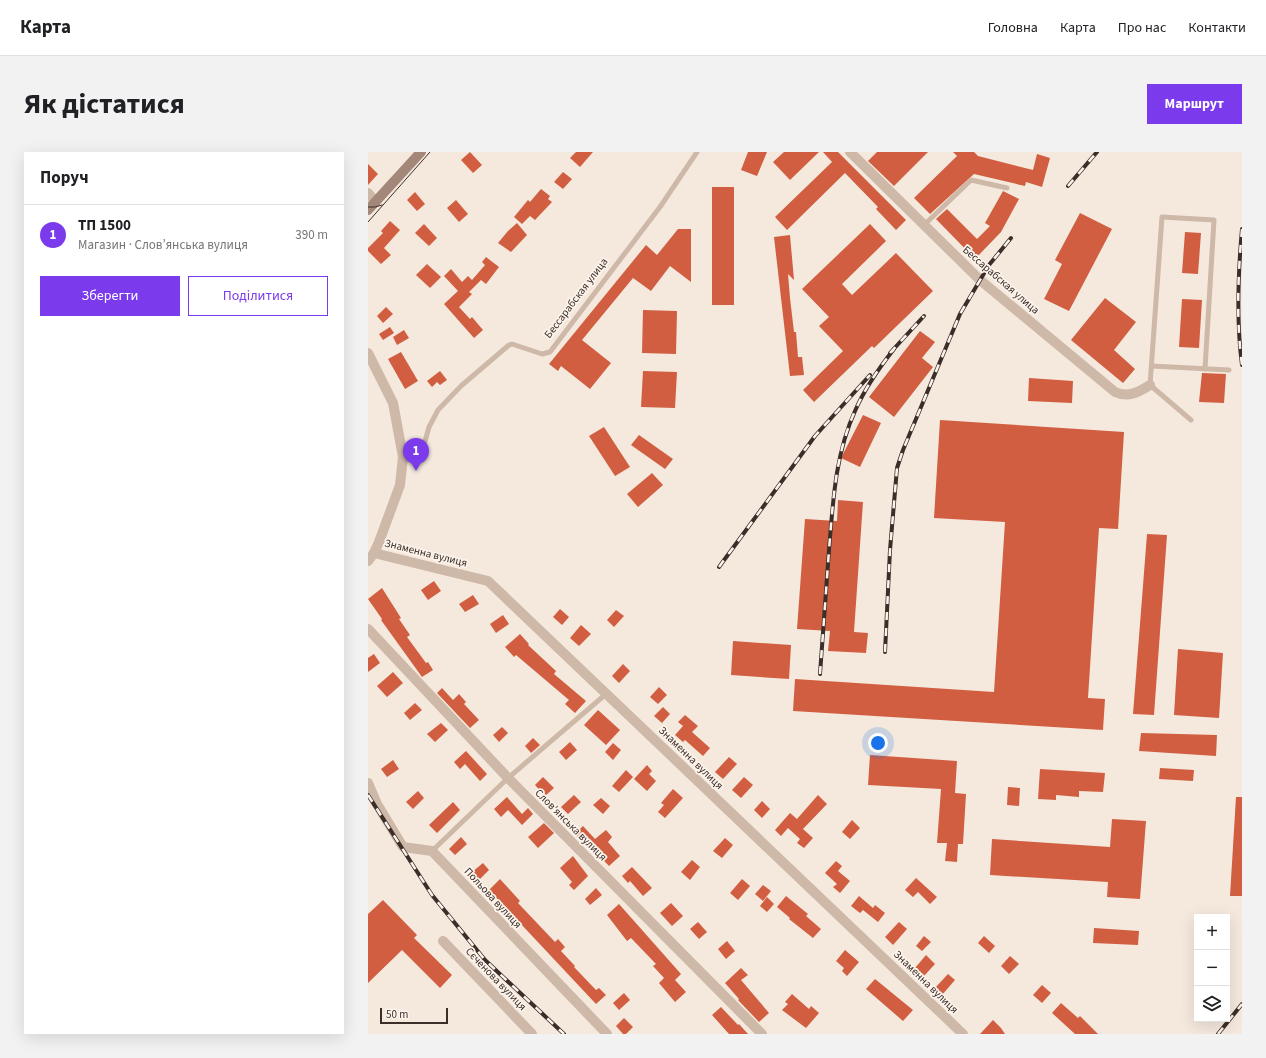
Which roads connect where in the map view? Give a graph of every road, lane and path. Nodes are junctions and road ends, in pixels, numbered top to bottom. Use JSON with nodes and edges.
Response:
{"nodes":[{"id":1,"x":421,"y":152,"type":"edge"},
{"id":2,"x":697,"y":152,"type":"edge"},
{"id":3,"x":850,"y":152,"type":"edge"},
{"id":4,"x":1007,"y":188,"type":"dead end"},
{"id":5,"x":368,"y":193,"type":"edge"},
{"id":6,"x":376,"y":202,"type":"junction"},
{"id":7,"x":368,"y":210,"type":"edge"},
{"id":8,"x":924,"y":225,"type":"junction"},
{"id":9,"x":368,"y":353,"type":"edge"},
{"id":10,"x":1152,"y":366,"type":"junction"},
{"id":11,"x":1205,"y":370,"type":"junction"},
{"id":12,"x":1229,"y":370,"type":"dead end"},
{"id":13,"x":1150,"y":385,"type":"junction"},
{"id":14,"x":1191,"y":420,"type":"dead end"},
{"id":15,"x":403,"y":457,"type":"junction"},
{"id":16,"x":371,"y":557,"type":"edge"},
{"id":17,"x":368,"y":629,"type":"edge"},
{"id":18,"x":606,"y":694,"type":"junction"},
{"id":19,"x":508,"y":778,"type":"junction"},
{"id":20,"x":368,"y":783,"type":"edge"},
{"id":21,"x":432,"y":851,"type":"junction"},
{"id":22,"x":443,"y":941,"type":"dead end"},
{"id":23,"x":532,"y":1034,"type":"edge"},
{"id":24,"x":607,"y":1034,"type":"edge"},
{"id":25,"x":762,"y":1034,"type":"edge"},
{"id":26,"x":963,"y":1034,"type":"edge"}],
"edges":[{"from":1,"to":6,"type":"main road"},
{"from":2,"to":15,"type":"lane","name":"Бессарабская улица"},
{"from":3,"to":8,"type":"street","name":"Бессарабская улица"},
{"from":4,"to":8,"type":"lane"},
{"from":5,"to":6,"type":"street"},
{"from":6,"to":7,"type":"main road"},
{"from":8,"to":13,"type":"street","name":"Бессарабская улица"},
{"from":9,"to":15,"type":"street"},
{"from":10,"to":11,"type":"lane"},
{"from":10,"to":11,"type":"lane"},
{"from":10,"to":13,"type":"lane"},
{"from":11,"to":12,"type":"lane"},
{"from":13,"to":14,"type":"lane"},
{"from":15,"to":16,"type":"street"},
{"from":16,"to":18,"type":"street","name":"Знаменна вулиця"},
{"from":17,"to":19,"type":"street","name":"Слов’янська вулиця"},
{"from":18,"to":19,"type":"lane"},
{"from":18,"to":26,"type":"street","name":"Знаменна вулиця"},
{"from":19,"to":21,"type":"lane"},
{"from":19,"to":25,"type":"street","name":"Слов’янська вулиця"},
{"from":20,"to":21,"type":"street"},
{"from":21,"to":24,"type":"street","name":"Польова вулиця"},
{"from":22,"to":23,"type":"street","name":"Сєченова вулиця"}]}
